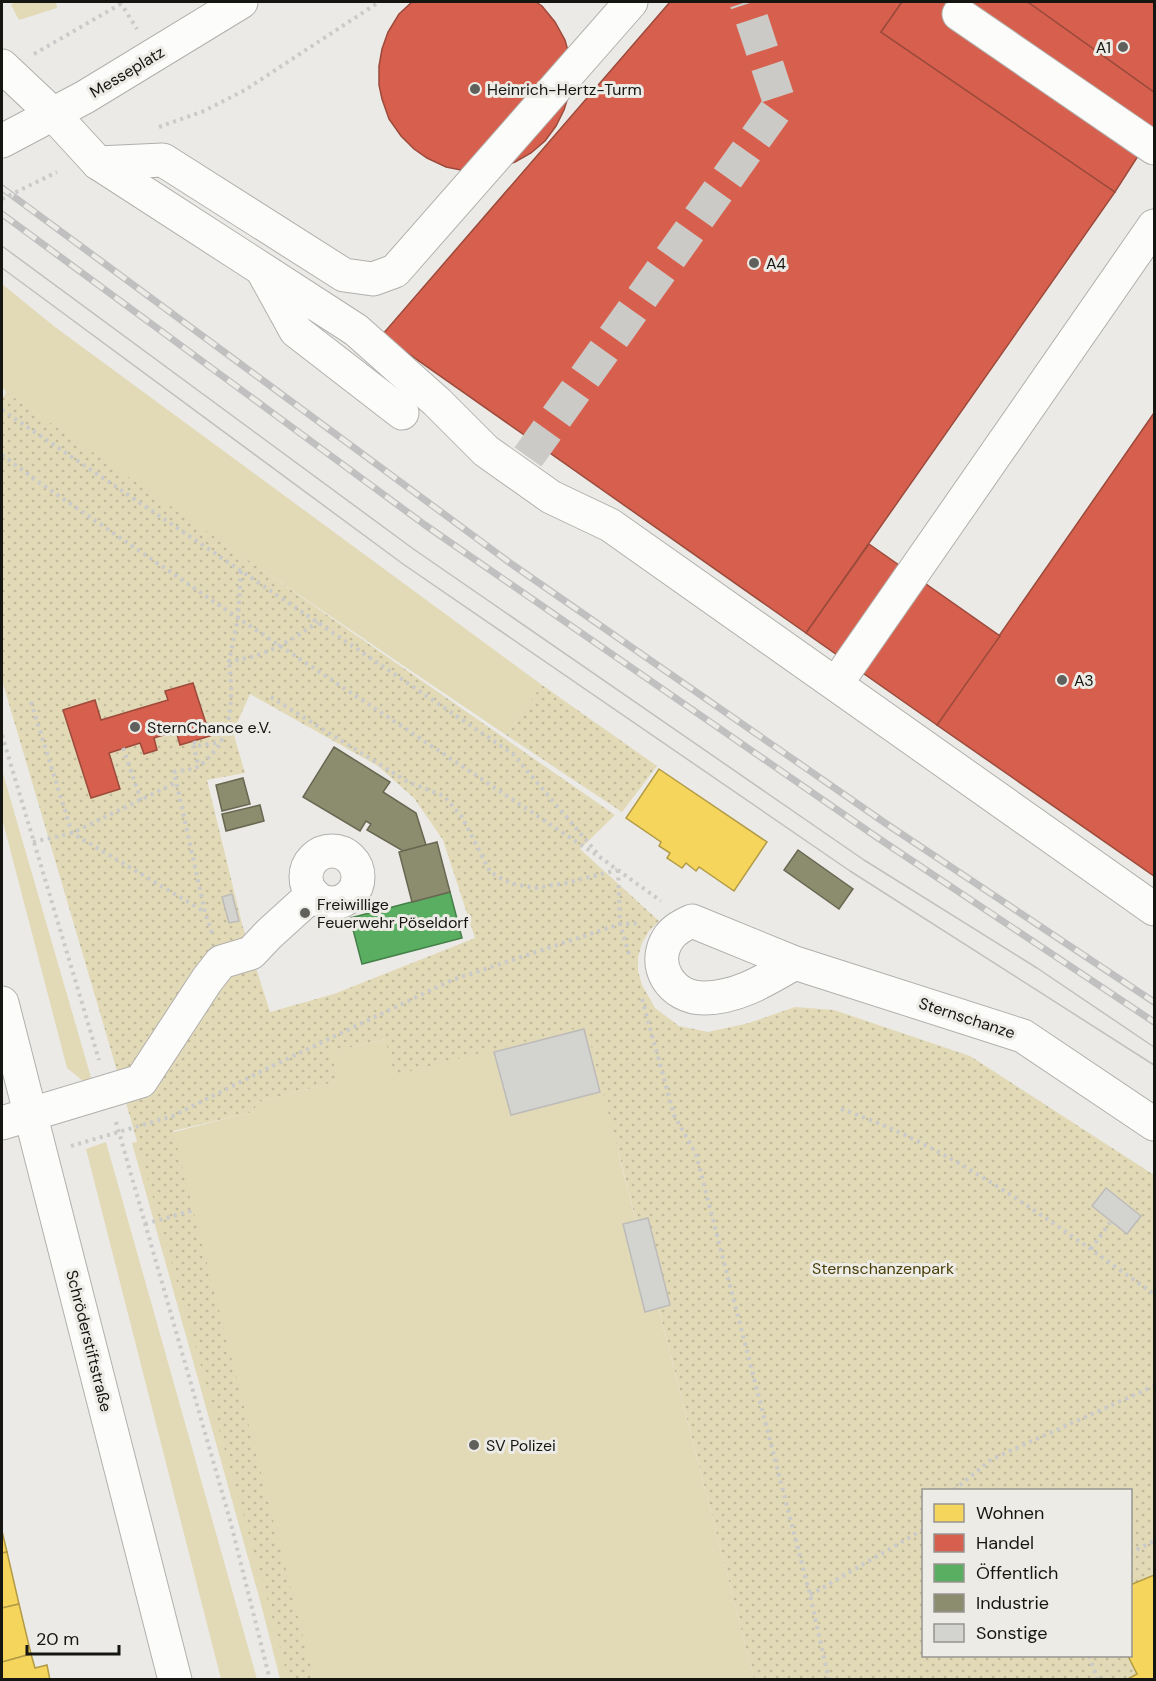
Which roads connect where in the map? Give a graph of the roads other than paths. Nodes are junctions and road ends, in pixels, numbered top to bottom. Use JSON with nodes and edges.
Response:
{"nodes":[{"id":1,"x":241,"y":2,"type":"edge"},
{"id":2,"x":632,"y":2,"type":"edge"},
{"id":3,"x":958,"y":14,"type":"dead end"},
{"id":4,"x":15,"y":62,"type":"edge"},
{"id":5,"x":52,"y":114,"type":"junction"},
{"id":6,"x":5,"y":139,"type":"edge"},
{"id":7,"x":1155,"y":148,"type":"edge"},
{"id":8,"x":94,"y":159,"type":"junction"},
{"id":9,"x":1155,"y":226,"type":"edge"},
{"id":10,"x":264,"y":271,"type":"junction"},
{"id":11,"x":402,"y":413,"type":"dead end"},
{"id":12,"x":836,"y":684,"type":"junction"},
{"id":13,"x":313,"y":894,"type":"dead end"},
{"id":14,"x":1155,"y":909,"type":"edge"},
{"id":15,"x":795,"y":963,"type":"junction"},
{"id":16,"x":2,"y":1003,"type":"edge"},
{"id":17,"x":16,"y":1119,"type":"edge"},
{"id":18,"x":1155,"y":1124,"type":"edge"},
{"id":19,"x":175,"y":1680,"type":"edge"}],
"edges":[{"from":1,"to":5,"type":"main road","name":"Messeplatz"},
{"from":2,"to":8,"type":"main road"},
{"from":3,"to":7,"type":"main road"},
{"from":4,"to":5,"type":"main road"},
{"from":5,"to":6,"type":"main road","name":"Messeplatz"},
{"from":5,"to":8,"type":"main road"},
{"from":8,"to":10,"type":"main road"},
{"from":9,"to":12,"type":"main road"},
{"from":10,"to":11,"type":"main road"},
{"from":10,"to":12,"type":"main road"},
{"from":12,"to":14,"type":"main road"},
{"from":13,"to":17,"type":"main road"},
{"from":15,"to":15,"type":"main road","name":"Sternschanze"},
{"from":15,"to":18,"type":"main road","name":"Sternschanze"},
{"from":16,"to":17,"type":"main road","name":"Schröderstiftstraße"},
{"from":17,"to":19,"type":"main road","name":"Schröderstiftstraße"}]}
